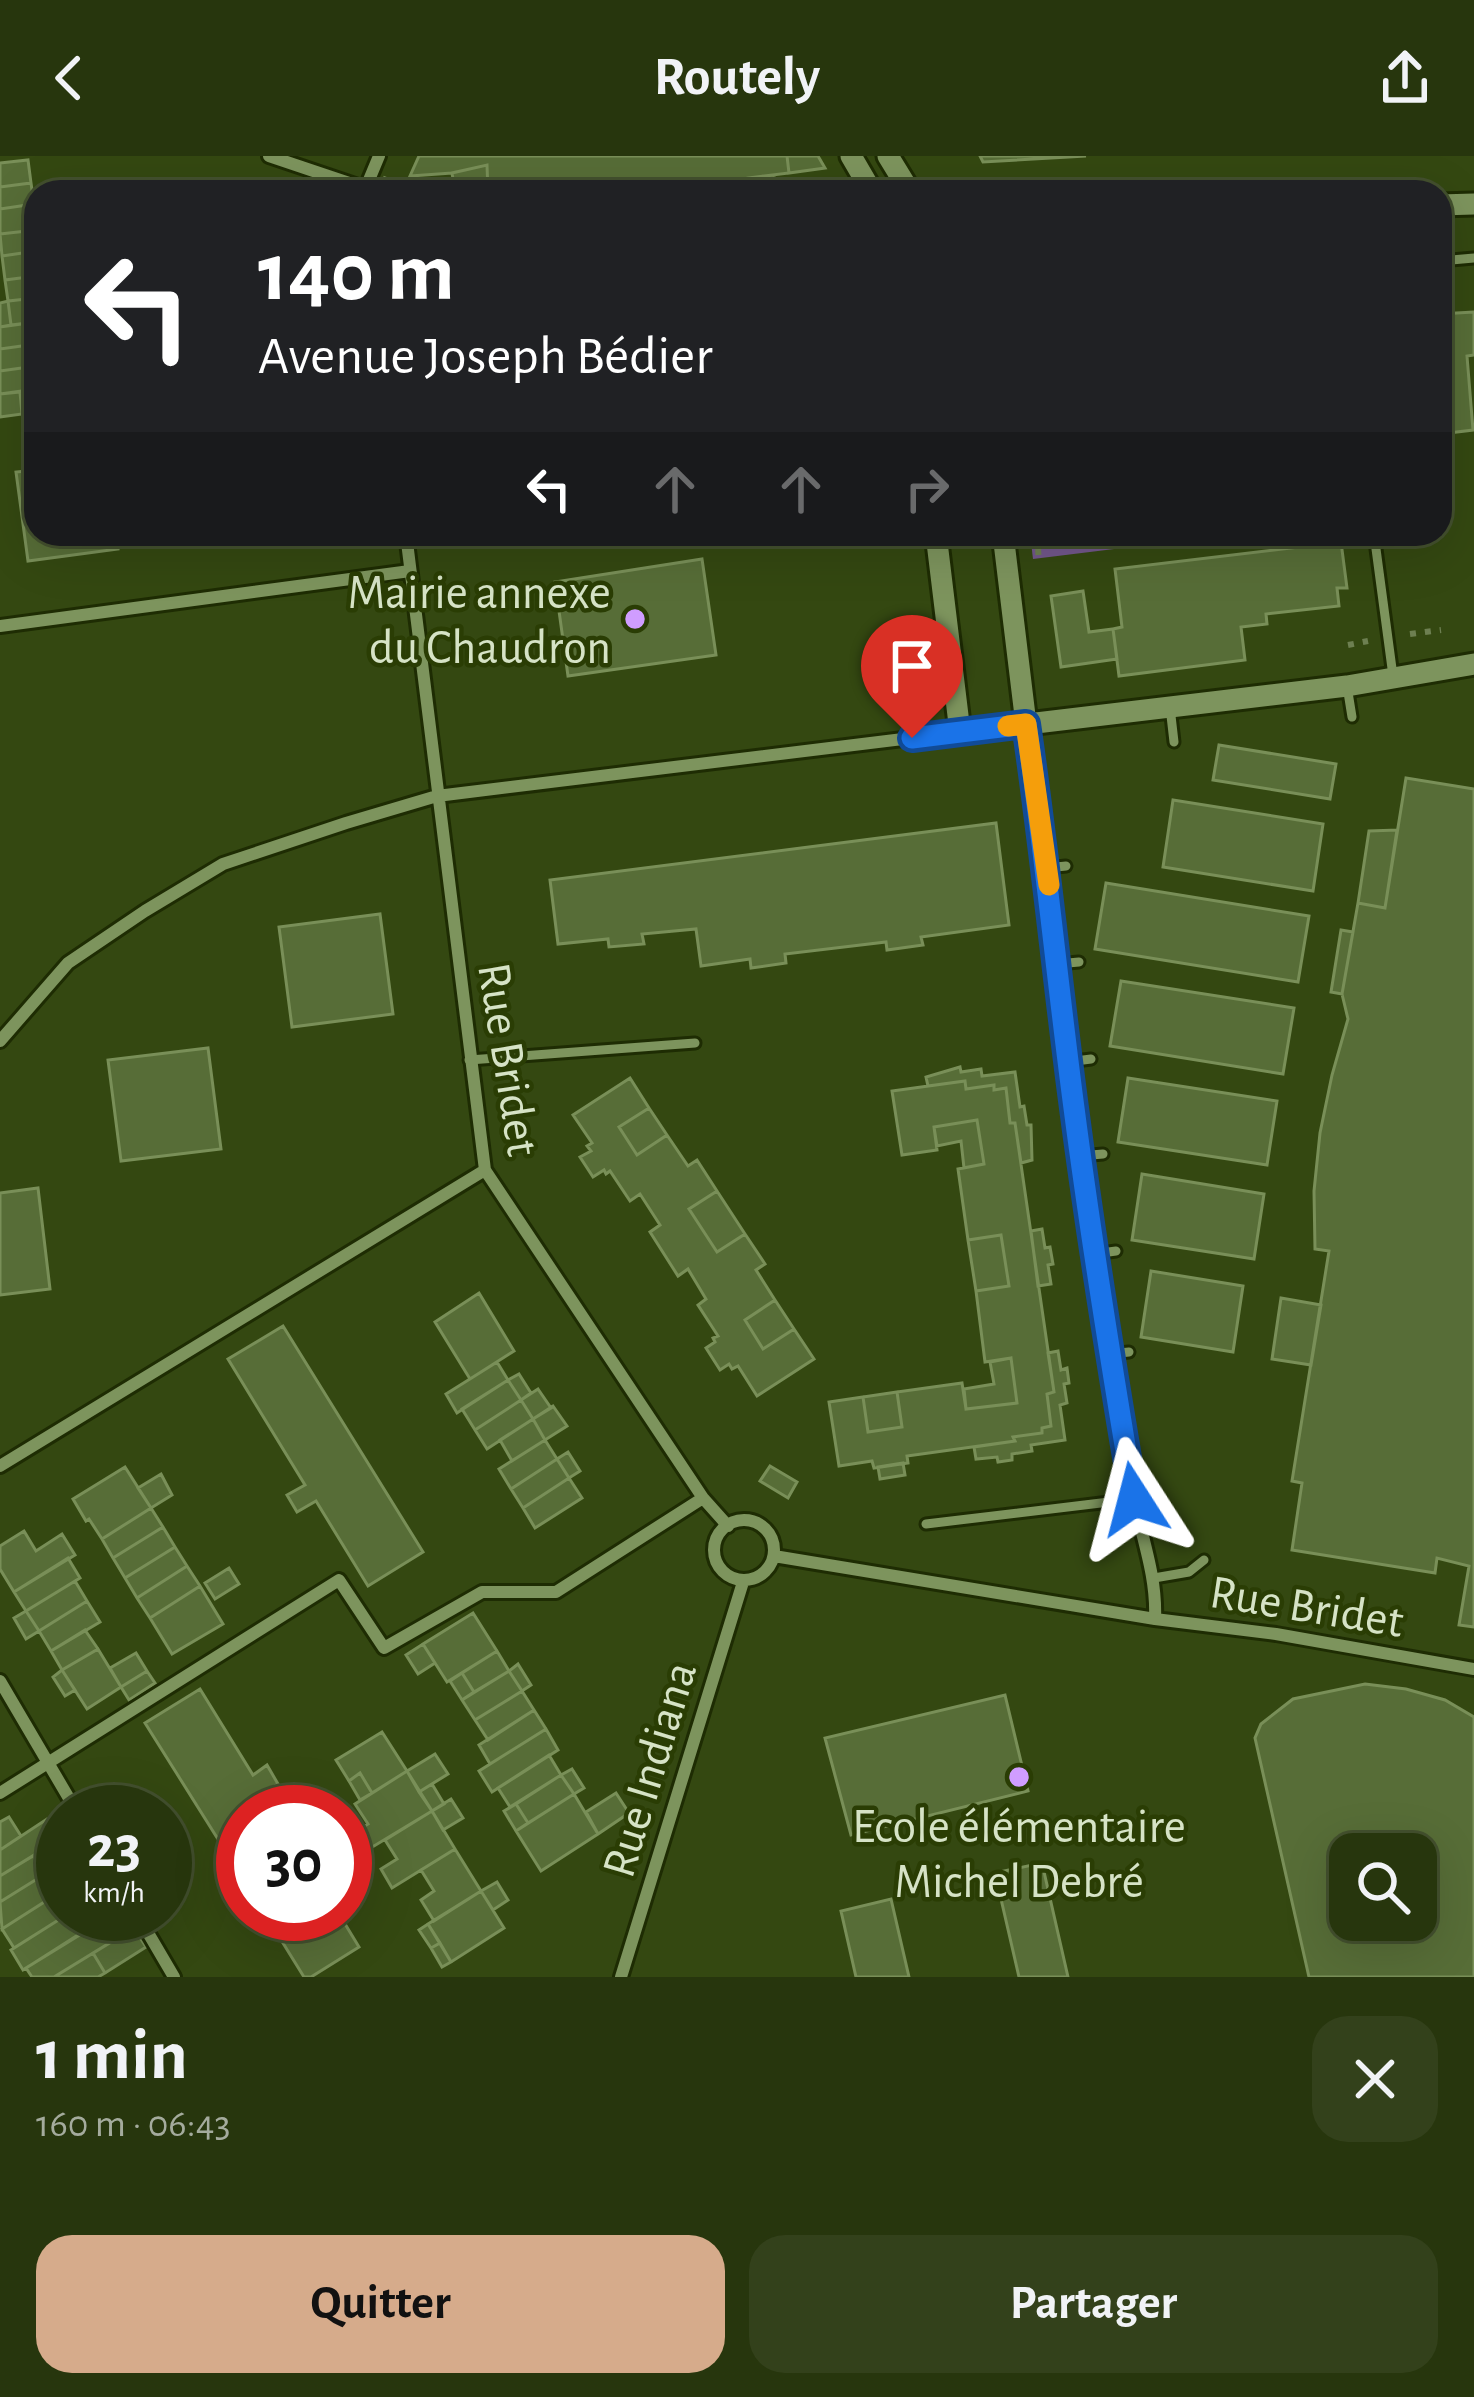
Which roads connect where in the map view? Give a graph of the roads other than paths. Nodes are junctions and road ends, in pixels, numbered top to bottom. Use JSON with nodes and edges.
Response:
{"nodes":[{"id":1,"x":269,"y":156,"type":"edge"},
{"id":2,"x":336,"y":180,"type":"edge"},
{"id":3,"x":407,"y":546,"type":"edge"},
{"id":4,"x":937,"y":546,"type":"edge"},
{"id":5,"x":1004,"y":546,"type":"edge"},
{"id":6,"x":1376,"y":546,"type":"edge"},
{"id":7,"x":410,"y":571,"type":"junction"},
{"id":8,"x":0,"y":626,"type":"edge"},
{"id":9,"x":1474,"y":664,"type":"edge"},
{"id":10,"x":1393,"y":676,"type":"junction"},
{"id":11,"x":1347,"y":686,"type":"junction"},
{"id":12,"x":1170,"y":707,"type":"junction"},
{"id":13,"x":1352,"y":717,"type":"dead end"},
{"id":14,"x":1026,"y":724,"type":"junction"},
{"id":15,"x":960,"y":732,"type":"junction"},
{"id":16,"x":1174,"y":742,"type":"dead end"},
{"id":17,"x":437,"y":796,"type":"junction"},
{"id":18,"x":1066,"y":866,"type":"dead end"},
{"id":19,"x":1047,"y":868,"type":"junction"},
{"id":20,"x":1079,"y":962,"type":"dead end"},
{"id":21,"x":1058,"y":964,"type":"junction"},
{"id":22,"x":0,"y":1041,"type":"edge"},
{"id":23,"x":695,"y":1042,"type":"dead end"},
{"id":24,"x":1091,"y":1059,"type":"dead end"},
{"id":25,"x":470,"y":1060,"type":"junction"},
{"id":26,"x":1068,"y":1062,"type":"junction"},
{"id":27,"x":1103,"y":1154,"type":"dead end"},
{"id":28,"x":1080,"y":1156,"type":"junction"},
{"id":29,"x":485,"y":1171,"type":"junction"},
{"id":30,"x":1116,"y":1251,"type":"dead end"},
{"id":31,"x":1094,"y":1254,"type":"junction"},
{"id":32,"x":1129,"y":1352,"type":"dead end"},
{"id":33,"x":1110,"y":1354,"type":"junction"},
{"id":34,"x":0,"y":1466,"type":"edge"},
{"id":35,"x":704,"y":1498,"type":"junction"},
{"id":36,"x":1134,"y":1499,"type":"junction"},
{"id":37,"x":926,"y":1524,"type":"dead end"},
{"id":38,"x":728,"y":1526,"type":"junction"},
{"id":39,"x":774,"y":1556,"type":"junction"},
{"id":40,"x":1204,"y":1560,"type":"dead end"},
{"id":41,"x":1154,"y":1578,"type":"junction"},
{"id":42,"x":743,"y":1582,"type":"junction"},
{"id":43,"x":1155,"y":1619,"type":"junction"},
{"id":44,"x":1474,"y":1669,"type":"edge"},
{"id":45,"x":0,"y":1681,"type":"edge"},
{"id":46,"x":48,"y":1763,"type":"junction"},
{"id":47,"x":61,"y":1785,"type":"edge"},
{"id":48,"x":0,"y":1793,"type":"edge"},
{"id":49,"x":153,"y":1941,"type":"edge"},
{"id":50,"x":174,"y":1977,"type":"edge"},
{"id":51,"x":621,"y":1977,"type":"edge"}],
"edges":[{"from":1,"to":2,"type":"street"},
{"from":3,"to":7,"type":"street","name":"Rue Bridet"},
{"from":4,"to":15,"type":"street"},
{"from":5,"to":14,"type":"street"},
{"from":6,"to":10,"type":"lane"},
{"from":7,"to":8,"type":"street"},
{"from":7,"to":17,"type":"street","name":"Rue Bridet"},
{"from":9,"to":10,"type":"street"},
{"from":10,"to":11,"type":"street"},
{"from":11,"to":12,"type":"street"},
{"from":11,"to":13,"type":"lane"},
{"from":12,"to":14,"type":"street"},
{"from":12,"to":16,"type":"lane"},
{"from":14,"to":15,"type":"street"},
{"from":14,"to":19,"type":"street"},
{"from":15,"to":17,"type":"street"},
{"from":17,"to":22,"type":"street"},
{"from":17,"to":25,"type":"street","name":"Rue Bridet"},
{"from":18,"to":19,"type":"lane"},
{"from":19,"to":21,"type":"street"},
{"from":20,"to":21,"type":"lane"},
{"from":21,"to":26,"type":"street"},
{"from":23,"to":25,"type":"lane"},
{"from":24,"to":26,"type":"lane"},
{"from":25,"to":29,"type":"street","name":"Rue Bridet"},
{"from":26,"to":28,"type":"street"},
{"from":27,"to":28,"type":"lane"},
{"from":28,"to":31,"type":"street"},
{"from":29,"to":34,"type":"street"},
{"from":29,"to":35,"type":"street","name":"Rue Bridet"},
{"from":30,"to":31,"type":"lane"},
{"from":31,"to":33,"type":"street"},
{"from":32,"to":33,"type":"lane"},
{"from":33,"to":36,"type":"street"},
{"from":35,"to":38,"type":"street","name":"Rue Bridet"},
{"from":35,"to":46,"type":"street"},
{"from":36,"to":37,"type":"lane"},
{"from":36,"to":41,"type":"street"},
{"from":38,"to":39,"type":"street","name":"Rue Bridet"},
{"from":38,"to":42,"type":"street"},
{"from":39,"to":42,"type":"street"},
{"from":39,"to":43,"type":"street","name":"Rue Bridet"},
{"from":40,"to":41,"type":"lane"},
{"from":41,"to":43,"type":"street"},
{"from":42,"to":51,"type":"street","name":"Rue Indiana"},
{"from":43,"to":44,"type":"street","name":"Rue Bridet"},
{"from":45,"to":46,"type":"street"},
{"from":46,"to":47,"type":"street"},
{"from":46,"to":48,"type":"street"},
{"from":49,"to":50,"type":"street"}]}
